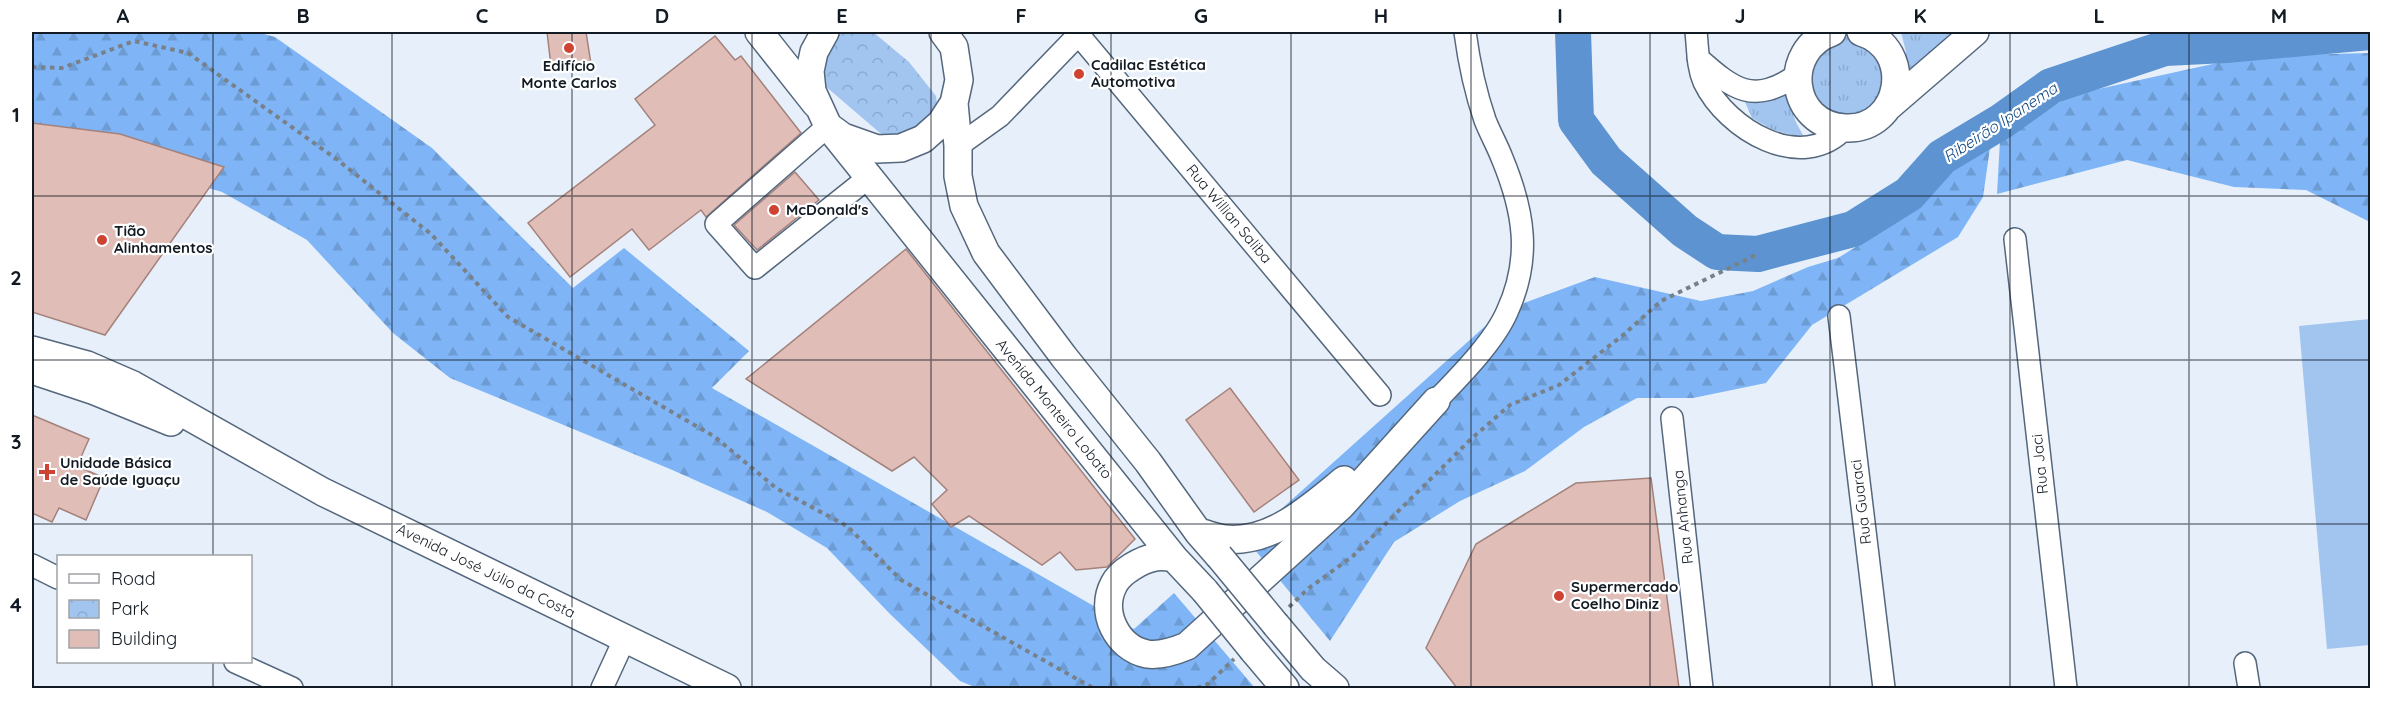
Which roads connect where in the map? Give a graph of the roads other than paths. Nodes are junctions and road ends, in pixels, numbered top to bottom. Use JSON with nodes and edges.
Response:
{"nodes":[{"id":1,"x":759,"y":32,"type":"edge"},
{"id":2,"x":825,"y":32,"type":"edge"},
{"id":3,"x":943,"y":32,"type":"edge"},
{"id":4,"x":964,"y":32,"type":"edge"},
{"id":5,"x":1465,"y":32,"type":"edge"},
{"id":6,"x":1696,"y":32,"type":"edge"},
{"id":7,"x":1790,"y":32,"type":"edge"},
{"id":8,"x":1832,"y":32,"type":"edge"},
{"id":9,"x":1861,"y":32,"type":"edge"},
{"id":10,"x":1974,"y":32,"type":"edge"},
{"id":11,"x":1080,"y":33,"type":"edge"},
{"id":12,"x":1698,"y":58,"type":"junction"},
{"id":13,"x":1799,"y":67,"type":"junction"},
{"id":14,"x":957,"y":91,"type":"junction"},
{"id":15,"x":1888,"y":107,"type":"junction"},
{"id":16,"x":824,"y":117,"type":"junction"},
{"id":17,"x":1845,"y":128,"type":"junction"},
{"id":18,"x":958,"y":146,"type":"junction"},
{"id":19,"x":868,"y":178,"type":"junction"},
{"id":20,"x":2015,"y":239,"type":"dead end"},
{"id":21,"x":1839,"y":316,"type":"dead end"},
{"id":22,"x":32,"y":350,"type":"edge"},
{"id":23,"x":32,"y":370,"type":"edge"},
{"id":24,"x":1380,"y":395,"type":"dead end"},
{"id":25,"x":1436,"y":401,"type":"junction"},
{"id":26,"x":1672,"y":418,"type":"dead end"},
{"id":27,"x":248,"y":448,"type":"junction"},
{"id":28,"x":1198,"y":532,"type":"junction"},
{"id":29,"x":1174,"y":558,"type":"junction"},
{"id":30,"x":32,"y":566,"type":"edge"},
{"id":31,"x":57,"y":578,"type":"edge"},
{"id":32,"x":625,"y":638,"type":"junction"},
{"id":33,"x":237,"y":663,"type":"edge"},
{"id":34,"x":2245,"y":663,"type":"dead end"},
{"id":35,"x":292,"y":688,"type":"edge"},
{"id":36,"x":602,"y":688,"type":"edge"},
{"id":37,"x":727,"y":688,"type":"edge"},
{"id":38,"x":1285,"y":688,"type":"edge"},
{"id":39,"x":1335,"y":688,"type":"edge"},
{"id":40,"x":1702,"y":688,"type":"edge"},
{"id":41,"x":1884,"y":688,"type":"edge"},
{"id":42,"x":2066,"y":688,"type":"edge"},
{"id":43,"x":2249,"y":688,"type":"edge"}],
"edges":[{"from":1,"to":16,"type":"main road","name":"Avenida Monteiro Lobato"},
{"from":2,"to":16,"type":"main road"},
{"from":3,"to":14,"type":"main road"},
{"from":4,"to":14,"type":"main road"},
{"from":5,"to":25,"type":"street"},
{"from":6,"to":12,"type":"street"},
{"from":7,"to":13,"type":"main road"},
{"from":8,"to":13,"type":"main road"},
{"from":9,"to":15,"type":"main road"},
{"from":10,"to":15,"type":"main road"},
{"from":11,"to":18,"type":"street"},
{"from":11,"to":24,"type":"street","name":"Rua Willian Saliba"},
{"from":12,"to":13,"type":"street"},
{"from":12,"to":17,"type":"street"},
{"from":13,"to":17,"type":"main road"},
{"from":14,"to":16,"type":"main road"},
{"from":14,"to":18,"type":"main road"},
{"from":15,"to":17,"type":"main road"},
{"from":16,"to":19,"type":"main road","name":"Avenida Monteiro Lobato"},
{"from":16,"to":19,"type":"street"},
{"from":18,"to":28,"type":"main road"},
{"from":19,"to":29,"type":"main road","name":"Avenida Monteiro Lobato"},
{"from":20,"to":42,"type":"street","name":"Rua Jaci"},
{"from":21,"to":41,"type":"street","name":"Rua Guaraci"},
{"from":22,"to":27,"type":"main road","name":"Avenida José Júlio da Costa"},
{"from":23,"to":27,"type":"main road","name":"Avenida José Júlio da Costa"},
{"from":25,"to":28,"type":"main road"},
{"from":25,"to":29,"type":"main road"},
{"from":26,"to":40,"type":"street","name":"Rua Anhanga"},
{"from":27,"to":32,"type":"main road","name":"Avenida José Júlio da Costa"},
{"from":28,"to":39,"type":"main road","bridge":true},
{"from":29,"to":38,"type":"main road","name":"Avenida Monteiro Lobato","bridge":true},
{"from":30,"to":31,"type":"street"},
{"from":32,"to":36,"type":"street"},
{"from":32,"to":37,"type":"main road","name":"Avenida José Júlio da Costa"},
{"from":33,"to":35,"type":"street"},
{"from":34,"to":43,"type":"street"}]}
